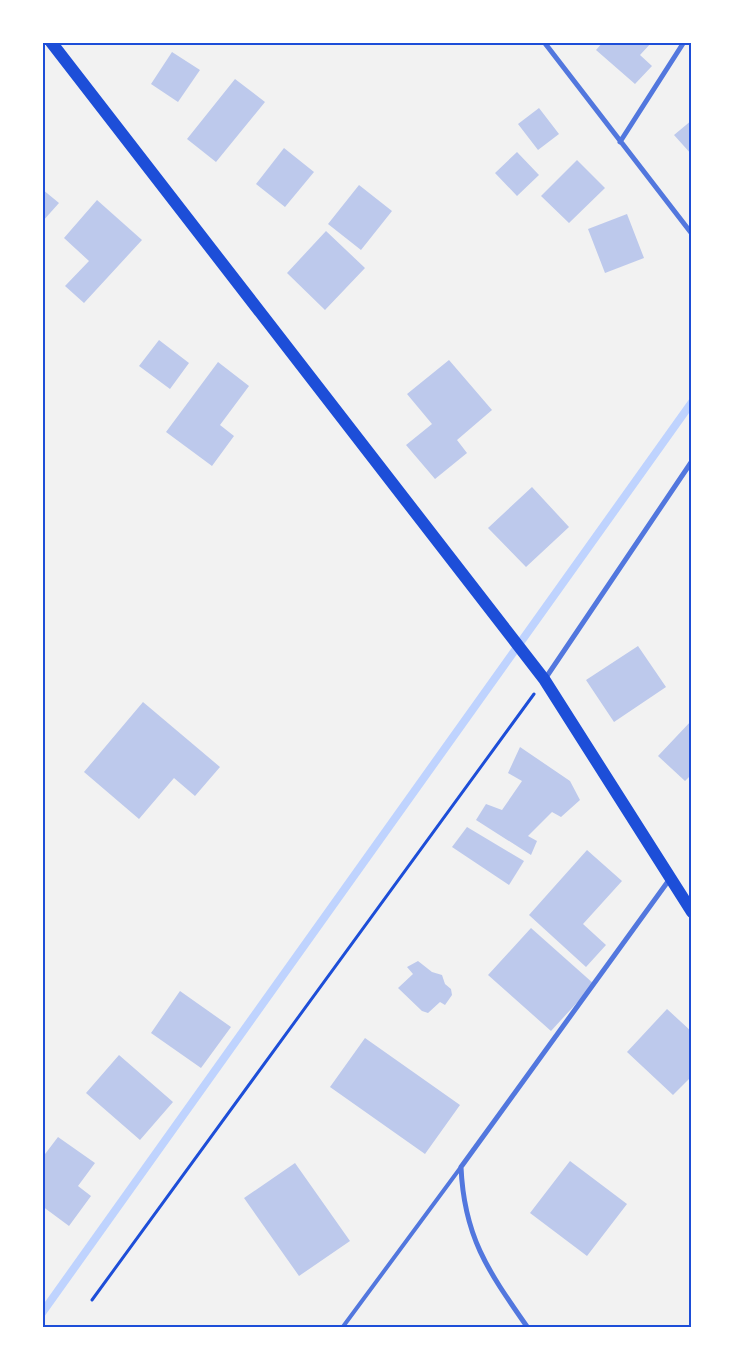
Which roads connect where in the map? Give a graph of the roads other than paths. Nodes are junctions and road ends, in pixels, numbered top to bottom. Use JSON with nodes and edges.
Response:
{"nodes":[{"id":1,"x":51,"y":42,"type":"edge"},
{"id":2,"x":544,"y":42,"type":"edge"},
{"id":3,"x":684,"y":42,"type":"edge"},
{"id":4,"x":620,"y":142,"type":"junction"},
{"id":5,"x":692,"y":234,"type":"edge"},
{"id":6,"x":692,"y":461,"type":"edge"},
{"id":7,"x":544,"y":679,"type":"junction"},
{"id":8,"x":669,"y":880,"type":"junction"},
{"id":9,"x":692,"y":912,"type":"edge"},
{"id":10,"x":461,"y":1168,"type":"junction"},
{"id":11,"x":342,"y":1328,"type":"edge"},
{"id":12,"x":528,"y":1328,"type":"edge"}],
"edges":[{"from":1,"to":7,"type":"main road"},
{"from":2,"to":4,"type":"street"},
{"from":3,"to":4,"type":"street"},
{"from":4,"to":5,"type":"street"},
{"from":6,"to":7,"type":"street"},
{"from":7,"to":8,"type":"main road"},
{"from":8,"to":9,"type":"main road"},
{"from":8,"to":10,"type":"street"},
{"from":10,"to":11,"type":"lane"},
{"from":10,"to":12,"type":"street"}]}
